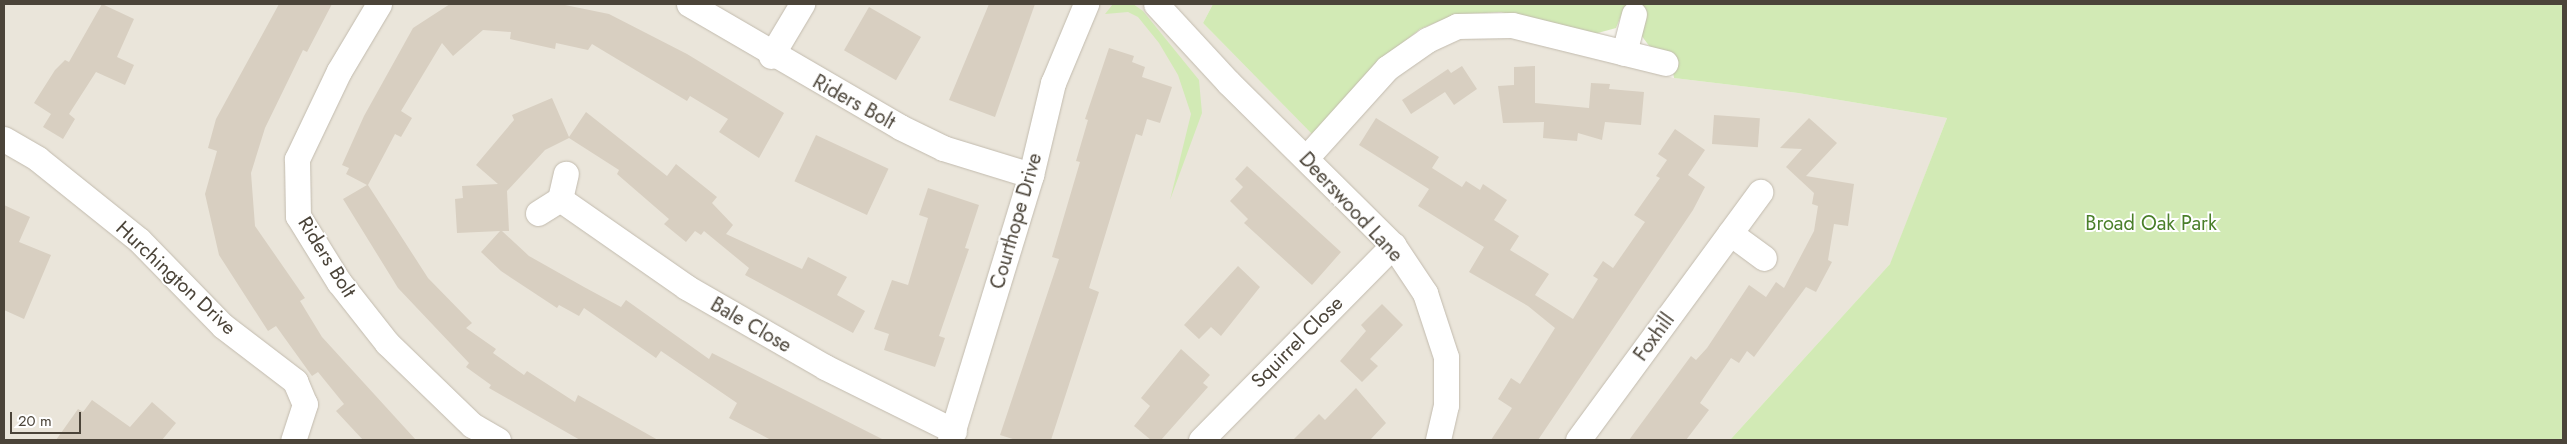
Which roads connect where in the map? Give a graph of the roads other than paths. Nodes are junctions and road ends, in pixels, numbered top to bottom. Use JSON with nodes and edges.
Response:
{"nodes":[{"id":1,"x":379,"y":4,"type":"edge"},
{"id":2,"x":689,"y":4,"type":"edge"},
{"id":3,"x":802,"y":4,"type":"edge"},
{"id":4,"x":1086,"y":4,"type":"edge"},
{"id":5,"x":1156,"y":4,"type":"edge"},
{"id":6,"x":1634,"y":14,"type":"dead end"},
{"id":7,"x":1624,"y":53,"type":"junction"},
{"id":8,"x":772,"y":56,"type":"junction"},
{"id":9,"x":1665,"y":63,"type":"dead end"},
{"id":10,"x":4,"y":139,"type":"edge"},
{"id":11,"x":1306,"y":158,"type":"junction"},
{"id":12,"x":566,"y":174,"type":"dead end"},
{"id":13,"x":1031,"y":175,"type":"junction"},
{"id":14,"x":1760,"y":192,"type":"dead end"},
{"id":15,"x":560,"y":199,"type":"junction"},
{"id":16,"x":538,"y":213,"type":"dead end"},
{"id":17,"x":1730,"y":233,"type":"junction"},
{"id":18,"x":1393,"y":245,"type":"junction"},
{"id":19,"x":1764,"y":258,"type":"dead end"},
{"id":20,"x":952,"y":436,"type":"edge"},
{"id":21,"x":293,"y":440,"type":"edge"},
{"id":22,"x":498,"y":440,"type":"edge"},
{"id":23,"x":1201,"y":440,"type":"edge"},
{"id":24,"x":1438,"y":440,"type":"edge"},
{"id":25,"x":1578,"y":440,"type":"edge"}],
"edges":[{"from":1,"to":22,"type":"street","name":"Riders Bolt"},
{"from":2,"to":8,"type":"street","name":"Riders Bolt"},
{"from":3,"to":8,"type":"street"},
{"from":4,"to":13,"type":"street","name":"Courthope Drive"},
{"from":5,"to":11,"type":"street","name":"Deerswood Lane"},
{"from":6,"to":7,"type":"street"},
{"from":7,"to":9,"type":"street"},
{"from":7,"to":11,"type":"street"},
{"from":8,"to":13,"type":"street","name":"Riders Bolt"},
{"from":10,"to":21,"type":"street","name":"Hurchington Drive"},
{"from":11,"to":18,"type":"street","name":"Deerswood Lane"},
{"from":12,"to":15,"type":"street"},
{"from":13,"to":20,"type":"street","name":"Courthope Drive"},
{"from":14,"to":17,"type":"street","name":"Foxhill"},
{"from":15,"to":16,"type":"street"},
{"from":15,"to":20,"type":"street","name":"Bale Close"},
{"from":17,"to":19,"type":"street"},
{"from":17,"to":25,"type":"street","name":"Foxhill"},
{"from":18,"to":23,"type":"street","name":"Squirrel Close"},
{"from":18,"to":24,"type":"street","name":"Deerswood Lane"}]}
